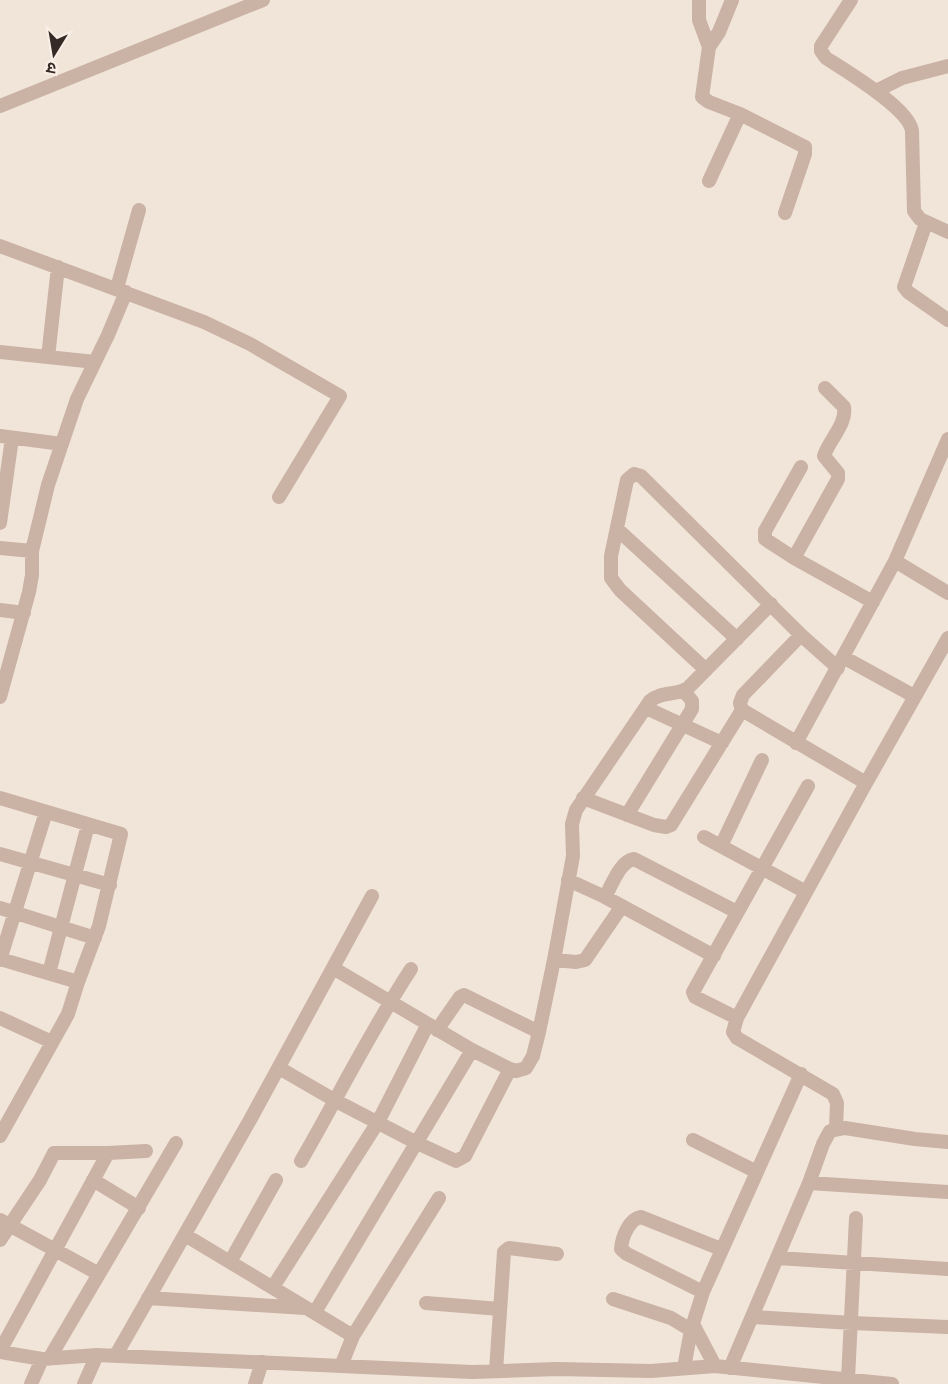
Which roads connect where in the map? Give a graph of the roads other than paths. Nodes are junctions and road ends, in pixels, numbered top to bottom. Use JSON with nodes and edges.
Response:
{"nodes":[{"id":1,"x":263,"y":0,"type":"edge"},
{"id":2,"x":699,"y":0,"type":"edge"},
{"id":3,"x":732,"y":0,"type":"edge"},
{"id":4,"x":851,"y":0,"type":"edge"},
{"id":5,"x":709,"y":47,"type":"junction"},
{"id":6,"x":948,"y":66,"type":"edge"},
{"id":7,"x":876,"y":91,"type":"junction"},
{"id":8,"x":0,"y":106,"type":"edge"},
{"id":9,"x":740,"y":114,"type":"junction"},
{"id":10,"x":709,"y":181,"type":"dead end"},
{"id":11,"x":139,"y":210,"type":"dead end"},
{"id":12,"x":785,"y":213,"type":"dead end"},
{"id":13,"x":926,"y":223,"type":"junction"},
{"id":14,"x":948,"y":232,"type":"edge"},
{"id":15,"x":0,"y":246,"type":"edge"},
{"id":16,"x":58,"y":267,"type":"junction"},
{"id":17,"x":121,"y":290,"type":"junction"},
{"id":18,"x":948,"y":320,"type":"edge"},
{"id":19,"x":0,"y":352,"type":"edge"},
{"id":20,"x":48,"y":357,"type":"junction"},
{"id":21,"x":95,"y":362,"type":"junction"},
{"id":22,"x":825,"y":388,"type":"dead end"},
{"id":23,"x":6,"y":437,"type":"edge"},
{"id":24,"x":948,"y":439,"type":"edge"},
{"id":25,"x":62,"y":444,"type":"junction"},
{"id":26,"x":801,"y":467,"type":"dead end"},
{"id":27,"x":279,"y":497,"type":"dead end"},
{"id":28,"x":0,"y":523,"type":"edge"},
{"id":29,"x":617,"y":529,"type":"junction"},
{"id":30,"x":0,"y":548,"type":"edge"},
{"id":31,"x":32,"y":551,"type":"junction"},
{"id":32,"x":794,"y":558,"type":"junction"},
{"id":33,"x":895,"y":561,"type":"junction"},
{"id":34,"x":948,"y":593,"type":"edge"},
{"id":35,"x":873,"y":602,"type":"junction"},
{"id":36,"x":771,"y":604,"type":"junction"},
{"id":37,"x":0,"y":610,"type":"edge"},
{"id":38,"x":24,"y":613,"type":"junction"},
{"id":39,"x":801,"y":634,"type":"junction"},
{"id":40,"x":948,"y":638,"type":"edge"},
{"id":41,"x":737,"y":639,"type":"junction"},
{"id":42,"x":840,"y":662,"type":"junction"},
{"id":43,"x":706,"y":670,"type":"junction"},
{"id":44,"x":684,"y":691,"type":"junction"},
{"id":45,"x":914,"y":696,"type":"junction"},
{"id":46,"x":0,"y":697,"type":"edge"},
{"id":47,"x":646,"y":708,"type":"junction"},
{"id":48,"x":742,"y":710,"type":"junction"},
{"id":49,"x":683,"y":724,"type":"junction"},
{"id":50,"x":722,"y":743,"type":"junction"},
{"id":51,"x":796,"y":743,"type":"junction"},
{"id":52,"x":762,"y":760,"type":"dead end"},
{"id":53,"x":866,"y":783,"type":"junction"},
{"id":54,"x":808,"y":786,"type":"dead end"},
{"id":55,"x":0,"y":798,"type":"edge"},
{"id":56,"x":583,"y":798,"type":"junction"},
{"id":57,"x":46,"y":812,"type":"junction"},
{"id":58,"x":627,"y":815,"type":"junction"},
{"id":59,"x":88,"y":825,"type":"junction"},
{"id":60,"x":704,"y":837,"type":"dead end"},
{"id":61,"x":721,"y":846,"type":"junction"},
{"id":62,"x":0,"y":854,"type":"edge"},
{"id":63,"x":30,"y":863,"type":"junction"},
{"id":64,"x":762,"y":868,"type":"junction"},
{"id":65,"x":74,"y":875,"type":"junction"},
{"id":66,"x":568,"y":880,"type":"junction"},
{"id":67,"x":110,"y":885,"type":"junction"},
{"id":68,"x":806,"y":892,"type":"junction"},
{"id":69,"x":372,"y":896,"type":"dead end"},
{"id":70,"x":605,"y":897,"type":"junction"},
{"id":71,"x":621,"y":906,"type":"junction"},
{"id":72,"x":0,"y":908,"type":"edge"},
{"id":73,"x":15,"y":912,"type":"junction"},
{"id":74,"x":737,"y":912,"type":"junction"},
{"id":75,"x":62,"y":927,"type":"junction"},
{"id":76,"x":95,"y":938,"type":"junction"},
{"id":77,"x":714,"y":956,"type":"junction"},
{"id":78,"x":0,"y":959,"type":"edge"},
{"id":79,"x":554,"y":960,"type":"junction"},
{"id":80,"x":333,"y":968,"type":"junction"},
{"id":81,"x":411,"y":969,"type":"dead end"},
{"id":82,"x":49,"y":973,"type":"junction"},
{"id":83,"x":78,"y":982,"type":"junction"},
{"id":84,"x":389,"y":1002,"type":"junction"},
{"id":85,"x":0,"y":1018,"type":"edge"},
{"id":86,"x":737,"y":1018,"type":"junction"},
{"id":87,"x":432,"y":1027,"type":"junction"},
{"id":88,"x":539,"y":1032,"type":"junction"},
{"id":89,"x":52,"y":1042,"type":"junction"},
{"id":90,"x":472,"y":1050,"type":"junction"},
{"id":91,"x":279,"y":1068,"type":"junction"},
{"id":92,"x":510,"y":1069,"type":"junction"},
{"id":93,"x":801,"y":1074,"type":"junction"},
{"id":94,"x":336,"y":1101,"type":"junction"},
{"id":95,"x":378,"y":1122,"type":"junction"},
{"id":96,"x":836,"y":1129,"type":"junction"},
{"id":97,"x":0,"y":1136,"type":"edge"},
{"id":98,"x":693,"y":1140,"type":"dead end"},
{"id":99,"x":948,"y":1142,"type":"edge"},
{"id":100,"x":176,"y":1143,"type":"dead end"},
{"id":101,"x":417,"y":1143,"type":"junction"},
{"id":102,"x":146,"y":1151,"type":"dead end"},
{"id":103,"x":108,"y":1153,"type":"junction"},
{"id":104,"x":300,"y":1161,"type":"dead end"},
{"id":105,"x":757,"y":1172,"type":"junction"},
{"id":106,"x":93,"y":1180,"type":"junction"},
{"id":107,"x":276,"y":1180,"type":"dead end"},
{"id":108,"x":809,"y":1184,"type":"junction"},
{"id":109,"x":948,"y":1192,"type":"edge"},
{"id":110,"x":439,"y":1198,"type":"dead end"},
{"id":111,"x":139,"y":1208,"type":"junction"},
{"id":112,"x":855,"y":1218,"type":"dead end"},
{"id":113,"x":5,"y":1222,"type":"edge"},
{"id":114,"x":185,"y":1235,"type":"junction"},
{"id":115,"x":0,"y":1240,"type":"edge"},
{"id":116,"x":55,"y":1249,"type":"junction"},
{"id":117,"x":721,"y":1249,"type":"junction"},
{"id":118,"x":557,"y":1254,"type":"dead end"},
{"id":119,"x":778,"y":1258,"type":"junction"},
{"id":120,"x":230,"y":1262,"type":"junction"},
{"id":121,"x":855,"y":1263,"type":"junction"},
{"id":122,"x":948,"y":1269,"type":"edge"},
{"id":123,"x":99,"y":1274,"type":"junction"},
{"id":124,"x":273,"y":1287,"type":"junction"},
{"id":125,"x":703,"y":1292,"type":"junction"},
{"id":126,"x":148,"y":1298,"type":"junction"},
{"id":127,"x":613,"y":1299,"type":"dead end"},
{"id":128,"x":426,"y":1303,"type":"dead end"},
{"id":129,"x":500,"y":1309,"type":"junction"},
{"id":130,"x":311,"y":1310,"type":"junction"},
{"id":131,"x":754,"y":1317,"type":"junction"},
{"id":132,"x":852,"y":1323,"type":"junction"},
{"id":133,"x":692,"y":1327,"type":"junction"},
{"id":134,"x":948,"y":1327,"type":"edge"},
{"id":135,"x":353,"y":1336,"type":"junction"},
{"id":136,"x":0,"y":1351,"type":"edge"},
{"id":137,"x":97,"y":1355,"type":"junction"},
{"id":138,"x":116,"y":1356,"type":"junction"},
{"id":139,"x":46,"y":1359,"type":"junction"},
{"id":140,"x":262,"y":1362,"type":"junction"},
{"id":141,"x":341,"y":1366,"type":"junction"},
{"id":142,"x":715,"y":1366,"type":"junction"},
{"id":143,"x":684,"y":1368,"type":"junction"},
{"id":144,"x":730,"y":1368,"type":"junction"},
{"id":145,"x":532,"y":1370,"type":"junction"},
{"id":146,"x":496,"y":1371,"type":"junction"},
{"id":147,"x":651,"y":1371,"type":"junction"},
{"id":148,"x":456,"y":1372,"type":"junction"},
{"id":149,"x":848,"y":1378,"type":"junction"},
{"id":150,"x":869,"y":1382,"type":"edge"},
{"id":151,"x":31,"y":1384,"type":"edge"},
{"id":152,"x":84,"y":1384,"type":"edge"},
{"id":153,"x":256,"y":1384,"type":"edge"},
{"id":154,"x":448,"y":1384,"type":"edge"},
{"id":155,"x":528,"y":1384,"type":"edge"},
{"id":156,"x":642,"y":1384,"type":"edge"},
{"id":157,"x":892,"y":1384,"type":"edge"}],
"edges":[{"from":1,"to":8,"type":"street"},
{"from":2,"to":5,"type":"street"},
{"from":3,"to":5,"type":"street"},
{"from":4,"to":7,"type":"street"},
{"from":5,"to":9,"type":"street"},
{"from":6,"to":7,"type":"street"},
{"from":7,"to":13,"type":"street"},
{"from":9,"to":10,"type":"street"},
{"from":9,"to":12,"type":"street"},
{"from":11,"to":17,"type":"street"},
{"from":13,"to":14,"type":"street"},
{"from":13,"to":18,"type":"street"},
{"from":15,"to":16,"type":"street"},
{"from":16,"to":17,"type":"street"},
{"from":16,"to":20,"type":"street"},
{"from":17,"to":21,"type":"street"},
{"from":17,"to":27,"type":"street"},
{"from":19,"to":20,"type":"street"},
{"from":20,"to":21,"type":"street"},
{"from":21,"to":25,"type":"street"},
{"from":22,"to":32,"type":"street"},
{"from":23,"to":25,"type":"street"},
{"from":23,"to":28,"type":"street"},
{"from":24,"to":33,"type":"street"},
{"from":25,"to":31,"type":"street"},
{"from":26,"to":32,"type":"street"},
{"from":29,"to":36,"type":"street"},
{"from":29,"to":41,"type":"street"},
{"from":29,"to":43,"type":"street"},
{"from":30,"to":31,"type":"street"},
{"from":31,"to":38,"type":"street"},
{"from":32,"to":35,"type":"street"},
{"from":33,"to":34,"type":"street"},
{"from":33,"to":35,"type":"street"},
{"from":35,"to":42,"type":"street"},
{"from":36,"to":39,"type":"street"},
{"from":36,"to":41,"type":"street"},
{"from":37,"to":38,"type":"street"},
{"from":38,"to":46,"type":"street"},
{"from":39,"to":42,"type":"street"},
{"from":39,"to":48,"type":"street"},
{"from":40,"to":45,"type":"street"},
{"from":41,"to":43,"type":"street"},
{"from":42,"to":45,"type":"street"},
{"from":42,"to":51,"type":"street"},
{"from":43,"to":44,"type":"street"},
{"from":44,"to":47,"type":"street"},
{"from":44,"to":49,"type":"street"},
{"from":45,"to":53,"type":"street"},
{"from":47,"to":49,"type":"street"},
{"from":47,"to":56,"type":"street"},
{"from":48,"to":50,"type":"street"},
{"from":48,"to":51,"type":"street"},
{"from":49,"to":50,"type":"street"},
{"from":49,"to":58,"type":"street"},
{"from":50,"to":58,"type":"street"},
{"from":51,"to":53,"type":"street"},
{"from":52,"to":61,"type":"street"},
{"from":53,"to":68,"type":"street"},
{"from":54,"to":64,"type":"street"},
{"from":55,"to":57,"type":"street"},
{"from":56,"to":58,"type":"street"},
{"from":56,"to":66,"type":"street"},
{"from":57,"to":59,"type":"street"},
{"from":57,"to":63,"type":"street"},
{"from":59,"to":65,"type":"street"},
{"from":59,"to":67,"type":"street"},
{"from":60,"to":61,"type":"street"},
{"from":61,"to":64,"type":"street"},
{"from":62,"to":63,"type":"street"},
{"from":63,"to":65,"type":"street"},
{"from":63,"to":73,"type":"street"},
{"from":64,"to":68,"type":"street"},
{"from":64,"to":74,"type":"street"},
{"from":65,"to":67,"type":"street"},
{"from":65,"to":75,"type":"street"},
{"from":66,"to":70,"type":"street"},
{"from":66,"to":79,"type":"street"},
{"from":67,"to":76,"type":"street"},
{"from":68,"to":86,"type":"street"},
{"from":69,"to":80,"type":"street"},
{"from":70,"to":71,"type":"street"},
{"from":70,"to":74,"type":"street"},
{"from":71,"to":77,"type":"street"},
{"from":71,"to":79,"type":"street"},
{"from":72,"to":73,"type":"street"},
{"from":73,"to":75,"type":"street"},
{"from":73,"to":78,"type":"street"},
{"from":74,"to":77,"type":"street"},
{"from":75,"to":76,"type":"street"},
{"from":75,"to":82,"type":"street"},
{"from":76,"to":83,"type":"street"},
{"from":77,"to":86,"type":"street"},
{"from":78,"to":82,"type":"street"},
{"from":79,"to":88,"type":"street"},
{"from":80,"to":84,"type":"street"},
{"from":80,"to":91,"type":"street"},
{"from":81,"to":84,"type":"street"},
{"from":82,"to":83,"type":"street"},
{"from":83,"to":89,"type":"street"},
{"from":84,"to":87,"type":"street"},
{"from":84,"to":94,"type":"street"},
{"from":85,"to":89,"type":"street"},
{"from":86,"to":93,"type":"street"},
{"from":87,"to":88,"type":"street"},
{"from":87,"to":90,"type":"street"},
{"from":87,"to":95,"type":"street"},
{"from":88,"to":92,"type":"street"},
{"from":89,"to":97,"type":"street"},
{"from":90,"to":92,"type":"street"},
{"from":90,"to":101,"type":"street"},
{"from":91,"to":94,"type":"street"},
{"from":91,"to":114,"type":"street"},
{"from":92,"to":101,"type":"street"},
{"from":93,"to":96,"type":"street"},
{"from":93,"to":105,"type":"street"},
{"from":94,"to":95,"type":"street"},
{"from":94,"to":104,"type":"street"},
{"from":95,"to":101,"type":"street"},
{"from":95,"to":124,"type":"street"},
{"from":96,"to":99,"type":"street"},
{"from":96,"to":108,"type":"street"},
{"from":98,"to":105,"type":"street"},
{"from":100,"to":111,"type":"street"},
{"from":101,"to":130,"type":"street"},
{"from":102,"to":103,"type":"street"},
{"from":103,"to":106,"type":"street"},
{"from":103,"to":113,"type":"street"},
{"from":105,"to":117,"type":"street"},
{"from":106,"to":111,"type":"street"},
{"from":106,"to":116,"type":"street"},
{"from":107,"to":120,"type":"street"},
{"from":108,"to":109,"type":"street"},
{"from":108,"to":119,"type":"street"},
{"from":110,"to":135,"type":"street"},
{"from":111,"to":123,"type":"street"},
{"from":112,"to":121,"type":"street"},
{"from":113,"to":115,"type":"street"},
{"from":113,"to":116,"type":"street"},
{"from":114,"to":120,"type":"street"},
{"from":114,"to":126,"type":"street"},
{"from":116,"to":123,"type":"street"},
{"from":116,"to":136,"type":"street"},
{"from":117,"to":125,"type":"street"},
{"from":117,"to":125,"type":"street"},
{"from":118,"to":129,"type":"street"},
{"from":119,"to":121,"type":"street"},
{"from":119,"to":131,"type":"street"},
{"from":120,"to":124,"type":"street"},
{"from":121,"to":122,"type":"street"},
{"from":121,"to":132,"type":"street"},
{"from":123,"to":139,"type":"street"},
{"from":124,"to":130,"type":"street"},
{"from":125,"to":133,"type":"street"},
{"from":126,"to":130,"type":"street"},
{"from":126,"to":138,"type":"street"},
{"from":127,"to":133,"type":"street"},
{"from":128,"to":129,"type":"street"},
{"from":129,"to":146,"type":"street"},
{"from":130,"to":135,"type":"street"},
{"from":131,"to":132,"type":"street"},
{"from":131,"to":144,"type":"street"},
{"from":132,"to":134,"type":"street"},
{"from":132,"to":149,"type":"street"},
{"from":133,"to":142,"type":"street"},
{"from":133,"to":143,"type":"street"},
{"from":135,"to":141,"type":"street"},
{"from":136,"to":139,"type":"street"},
{"from":137,"to":138,"type":"street"},
{"from":137,"to":139,"type":"street"},
{"from":137,"to":152,"type":"street"},
{"from":138,"to":140,"type":"street"},
{"from":139,"to":151,"type":"street"},
{"from":140,"to":141,"type":"street"},
{"from":140,"to":153,"type":"street"},
{"from":141,"to":148,"type":"street"},
{"from":142,"to":143,"type":"street"},
{"from":142,"to":144,"type":"street"},
{"from":143,"to":147,"type":"street"},
{"from":144,"to":149,"type":"street"},
{"from":145,"to":146,"type":"street"},
{"from":145,"to":147,"type":"street"},
{"from":145,"to":155,"type":"street"},
{"from":146,"to":148,"type":"street"},
{"from":147,"to":156,"type":"street"},
{"from":148,"to":154,"type":"street"},
{"from":149,"to":150,"type":"street"},
{"from":150,"to":157,"type":"street"}]}
